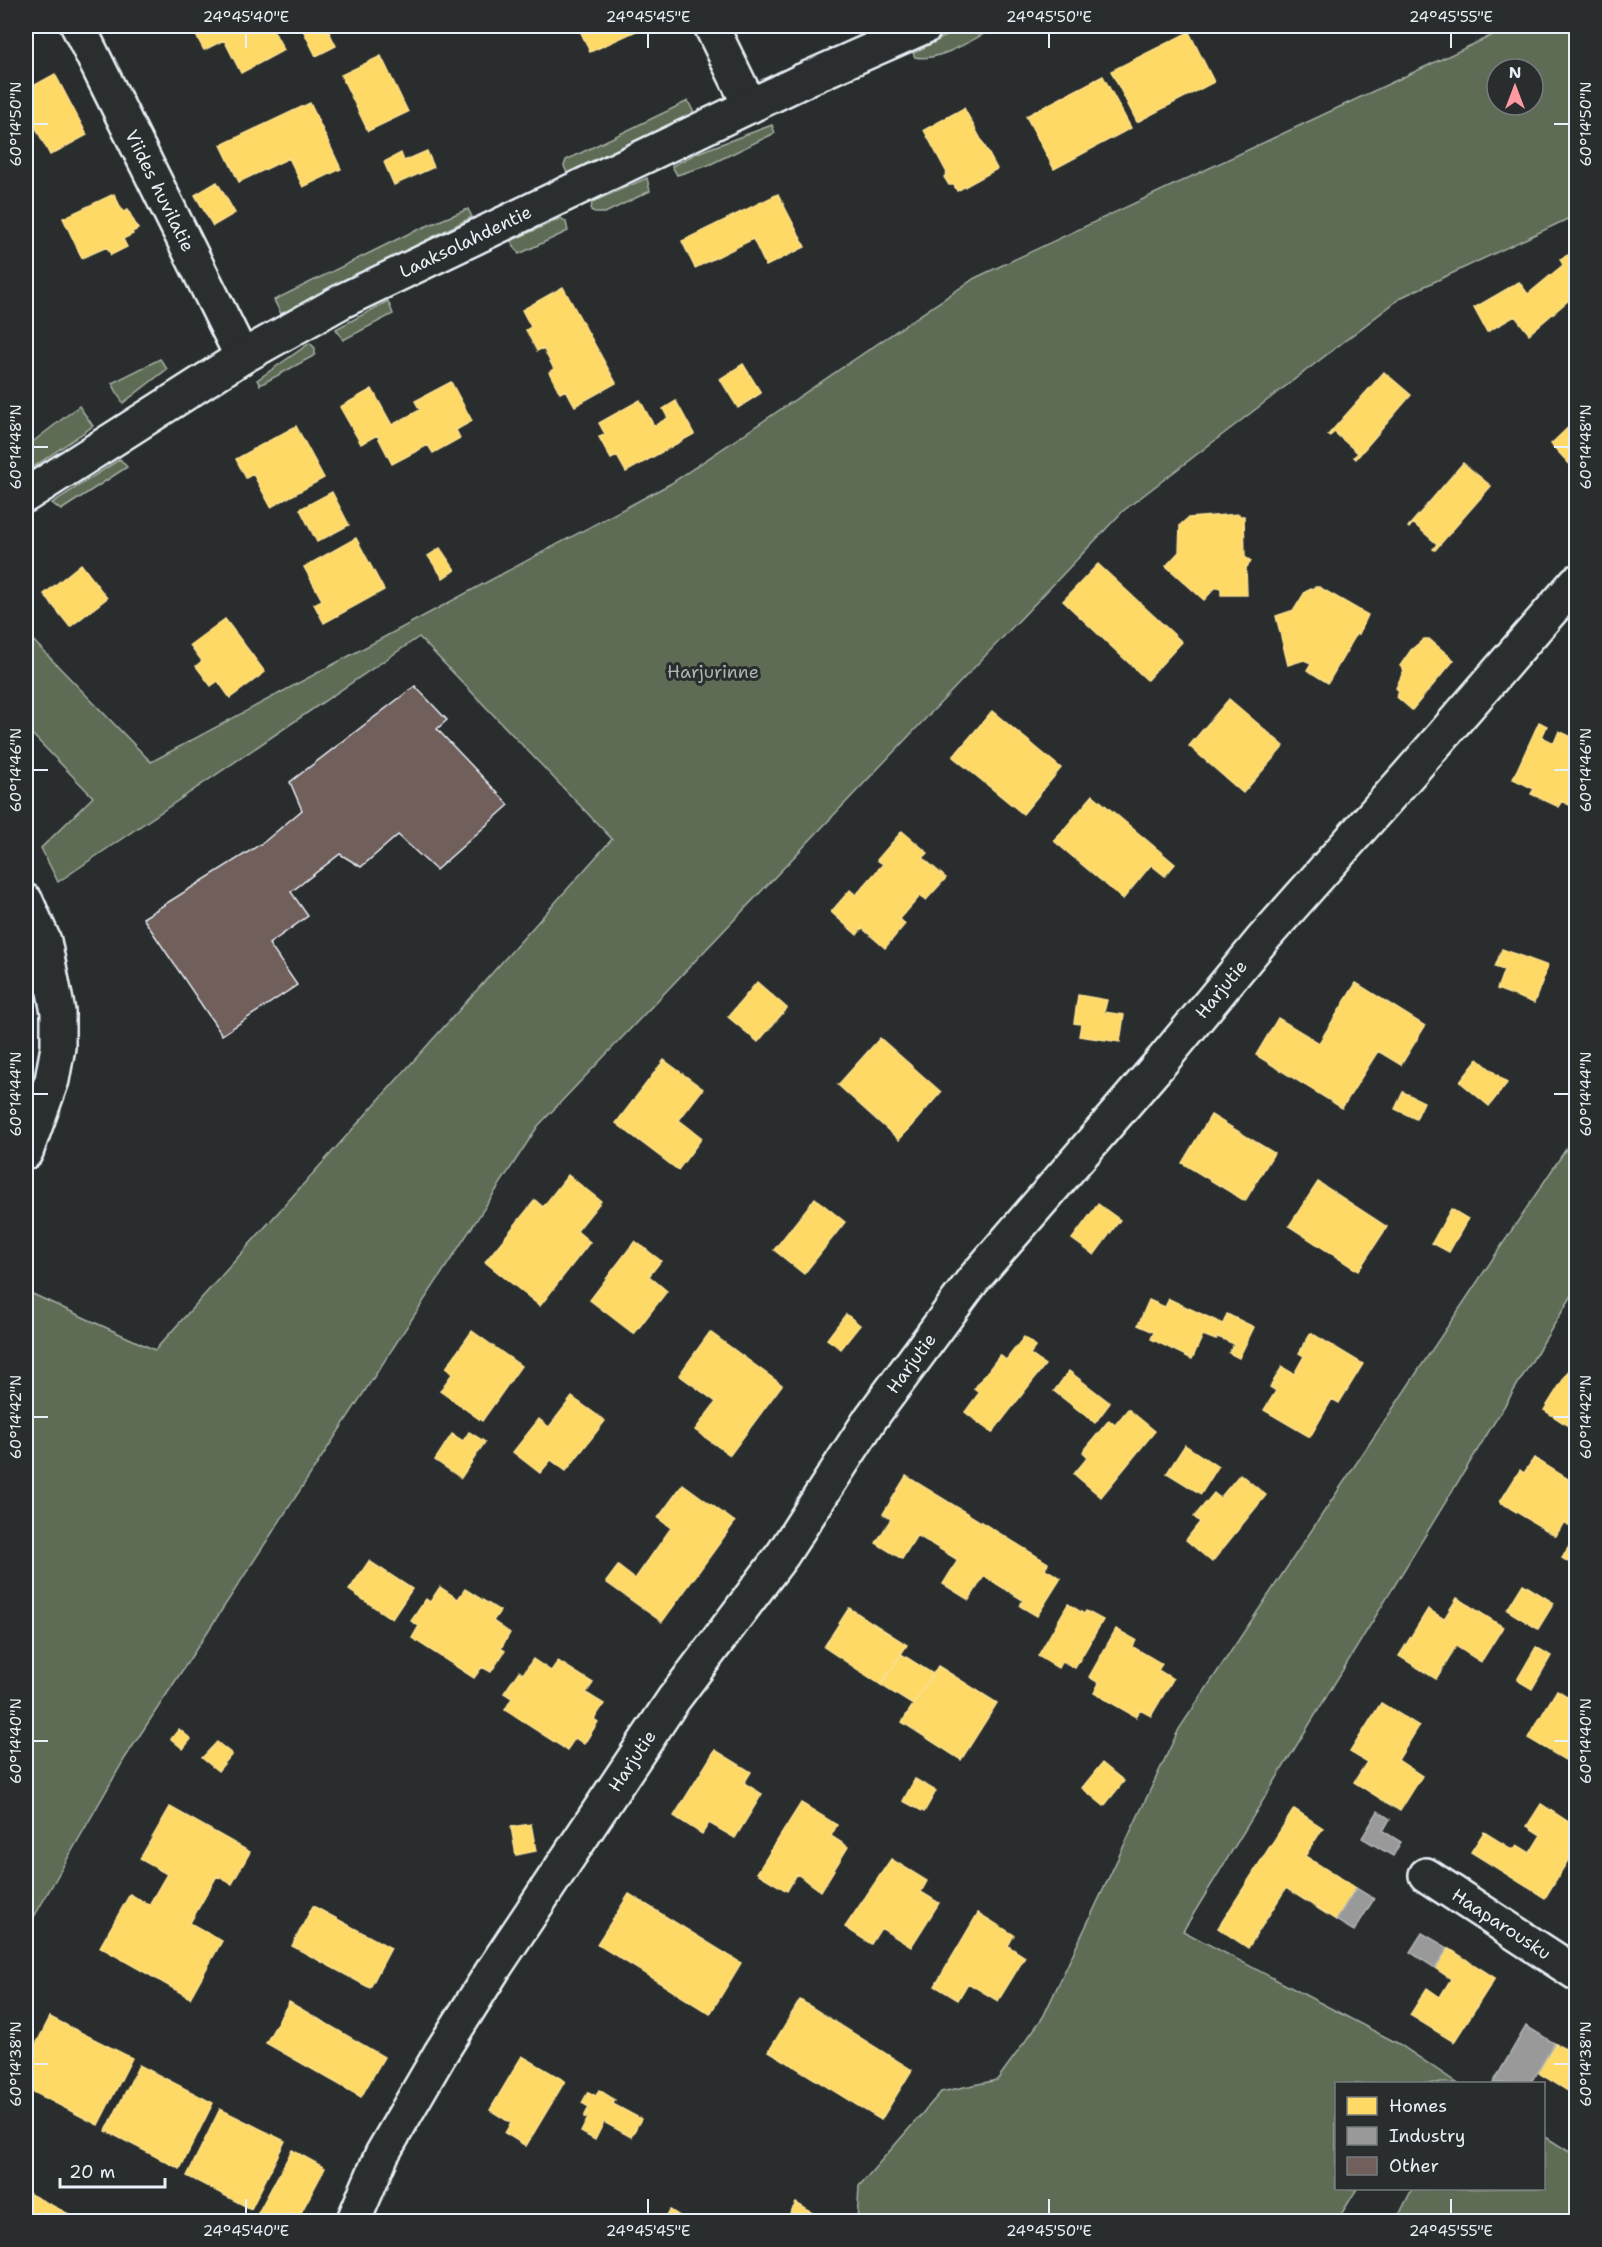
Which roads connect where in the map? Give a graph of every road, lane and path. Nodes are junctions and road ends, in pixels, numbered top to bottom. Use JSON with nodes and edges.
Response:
{"nodes":[{"id":1,"x":78,"y":26,"type":"edge"},
{"id":2,"x":711,"y":26,"type":"edge"},
{"id":3,"x":926,"y":26,"type":"edge"},
{"id":4,"x":750,"y":106,"type":"junction"},
{"id":5,"x":242,"y":357,"type":"junction"},
{"id":6,"x":26,"y":495,"type":"edge"},
{"id":7,"x":1576,"y":582,"type":"edge"},
{"id":8,"x":26,"y":901,"type":"edge"},
{"id":9,"x":26,"y":1152,"type":"edge"},
{"id":10,"x":1426,"y":1875,"type":"dead end"},
{"id":11,"x":1576,"y":1973,"type":"edge"},
{"id":12,"x":353,"y":2222,"type":"edge"}],
"edges":[{"from":1,"to":5,"type":"street","name":"Viides huvilatie"},
{"from":2,"to":4,"type":"street"},
{"from":3,"to":4,"type":"street","name":"Laaksolahdentie"},
{"from":4,"to":5,"type":"street","name":"Laaksolahdentie"},
{"from":5,"to":6,"type":"street","name":"Laaksolahdentie"},
{"from":7,"to":12,"type":"street","name":"Harjutie"},
{"from":8,"to":9,"type":"street"},
{"from":10,"to":11,"type":"street","name":"Haaparousku"}]}
